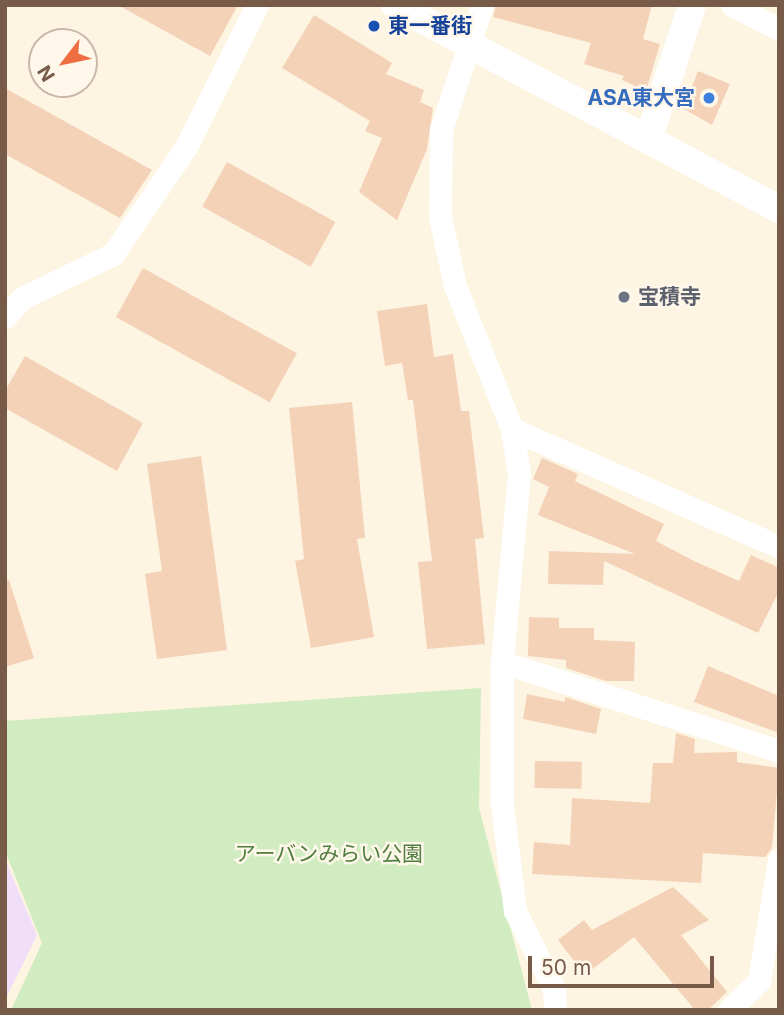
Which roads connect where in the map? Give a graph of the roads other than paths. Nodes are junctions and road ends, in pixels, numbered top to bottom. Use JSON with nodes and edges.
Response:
{"nodes":[{"id":1,"x":257,"y":5,"type":"edge"},
{"id":2,"x":395,"y":5,"type":"edge"},
{"id":3,"x":482,"y":5,"type":"edge"},
{"id":4,"x":692,"y":5,"type":"edge"},
{"id":5,"x":732,"y":5,"type":"edge"},
{"id":6,"x":779,"y":29,"type":"edge"},
{"id":7,"x":470,"y":45,"type":"junction"},
{"id":8,"x":648,"y":140,"type":"junction"},
{"id":9,"x":779,"y":209,"type":"edge"},
{"id":10,"x":5,"y":317,"type":"edge"},
{"id":11,"x":512,"y":429,"type":"junction"},
{"id":12,"x":779,"y":547,"type":"edge"},
{"id":13,"x":502,"y":662,"type":"junction"},
{"id":14,"x":779,"y":751,"type":"edge"},
{"id":15,"x":779,"y":860,"type":"edge"},
{"id":16,"x":769,"y":984,"type":"edge"},
{"id":17,"x":555,"y":1010,"type":"edge"},
{"id":18,"x":729,"y":1010,"type":"edge"}],
"edges":[{"from":1,"to":10,"type":"street"},
{"from":2,"to":7,"type":"street"},
{"from":3,"to":7,"type":"street"},
{"from":4,"to":8,"type":"street"},
{"from":5,"to":6,"type":"street"},
{"from":7,"to":8,"type":"street"},
{"from":7,"to":11,"type":"street"},
{"from":8,"to":9,"type":"street"},
{"from":11,"to":12,"type":"street"},
{"from":11,"to":13,"type":"street"},
{"from":13,"to":14,"type":"street"},
{"from":13,"to":17,"type":"street"},
{"from":15,"to":16,"type":"street"},
{"from":16,"to":18,"type":"street"}]}
